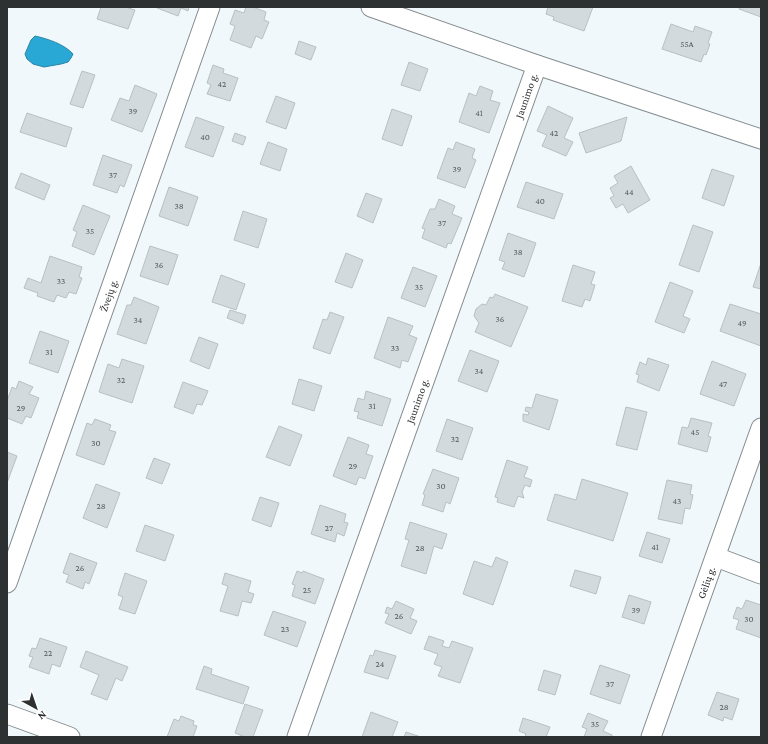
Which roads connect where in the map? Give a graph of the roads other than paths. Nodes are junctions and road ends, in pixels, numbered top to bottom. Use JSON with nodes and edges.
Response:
{"nodes":[{"id":1,"x":210,"y":7,"type":"edge"},
{"id":2,"x":371,"y":7,"type":"edge"},
{"id":3,"x":538,"y":65,"type":"junction"},
{"id":4,"x":761,"y":139,"type":"edge"},
{"id":5,"x":761,"y":428,"type":"edge"},
{"id":6,"x":716,"y":557,"type":"junction"},
{"id":7,"x":761,"y":574,"type":"edge"},
{"id":8,"x":7,"y":583,"type":"edge"},
{"id":9,"x":7,"y":714,"type":"edge"},
{"id":10,"x":70,"y":737,"type":"edge"},
{"id":11,"x":297,"y":737,"type":"edge"},
{"id":12,"x":651,"y":737,"type":"edge"}],
"edges":[{"from":1,"to":8,"type":"street","name":"Žvejų g."},
{"from":2,"to":3,"type":"street"},
{"from":3,"to":4,"type":"street"},
{"from":3,"to":11,"type":"street","name":"Jaunimo g."},
{"from":5,"to":6,"type":"street","name":"Gėlių g."},
{"from":6,"to":7,"type":"street"},
{"from":6,"to":12,"type":"street","name":"Gėlių g."},
{"from":9,"to":10,"type":"street"}]}
